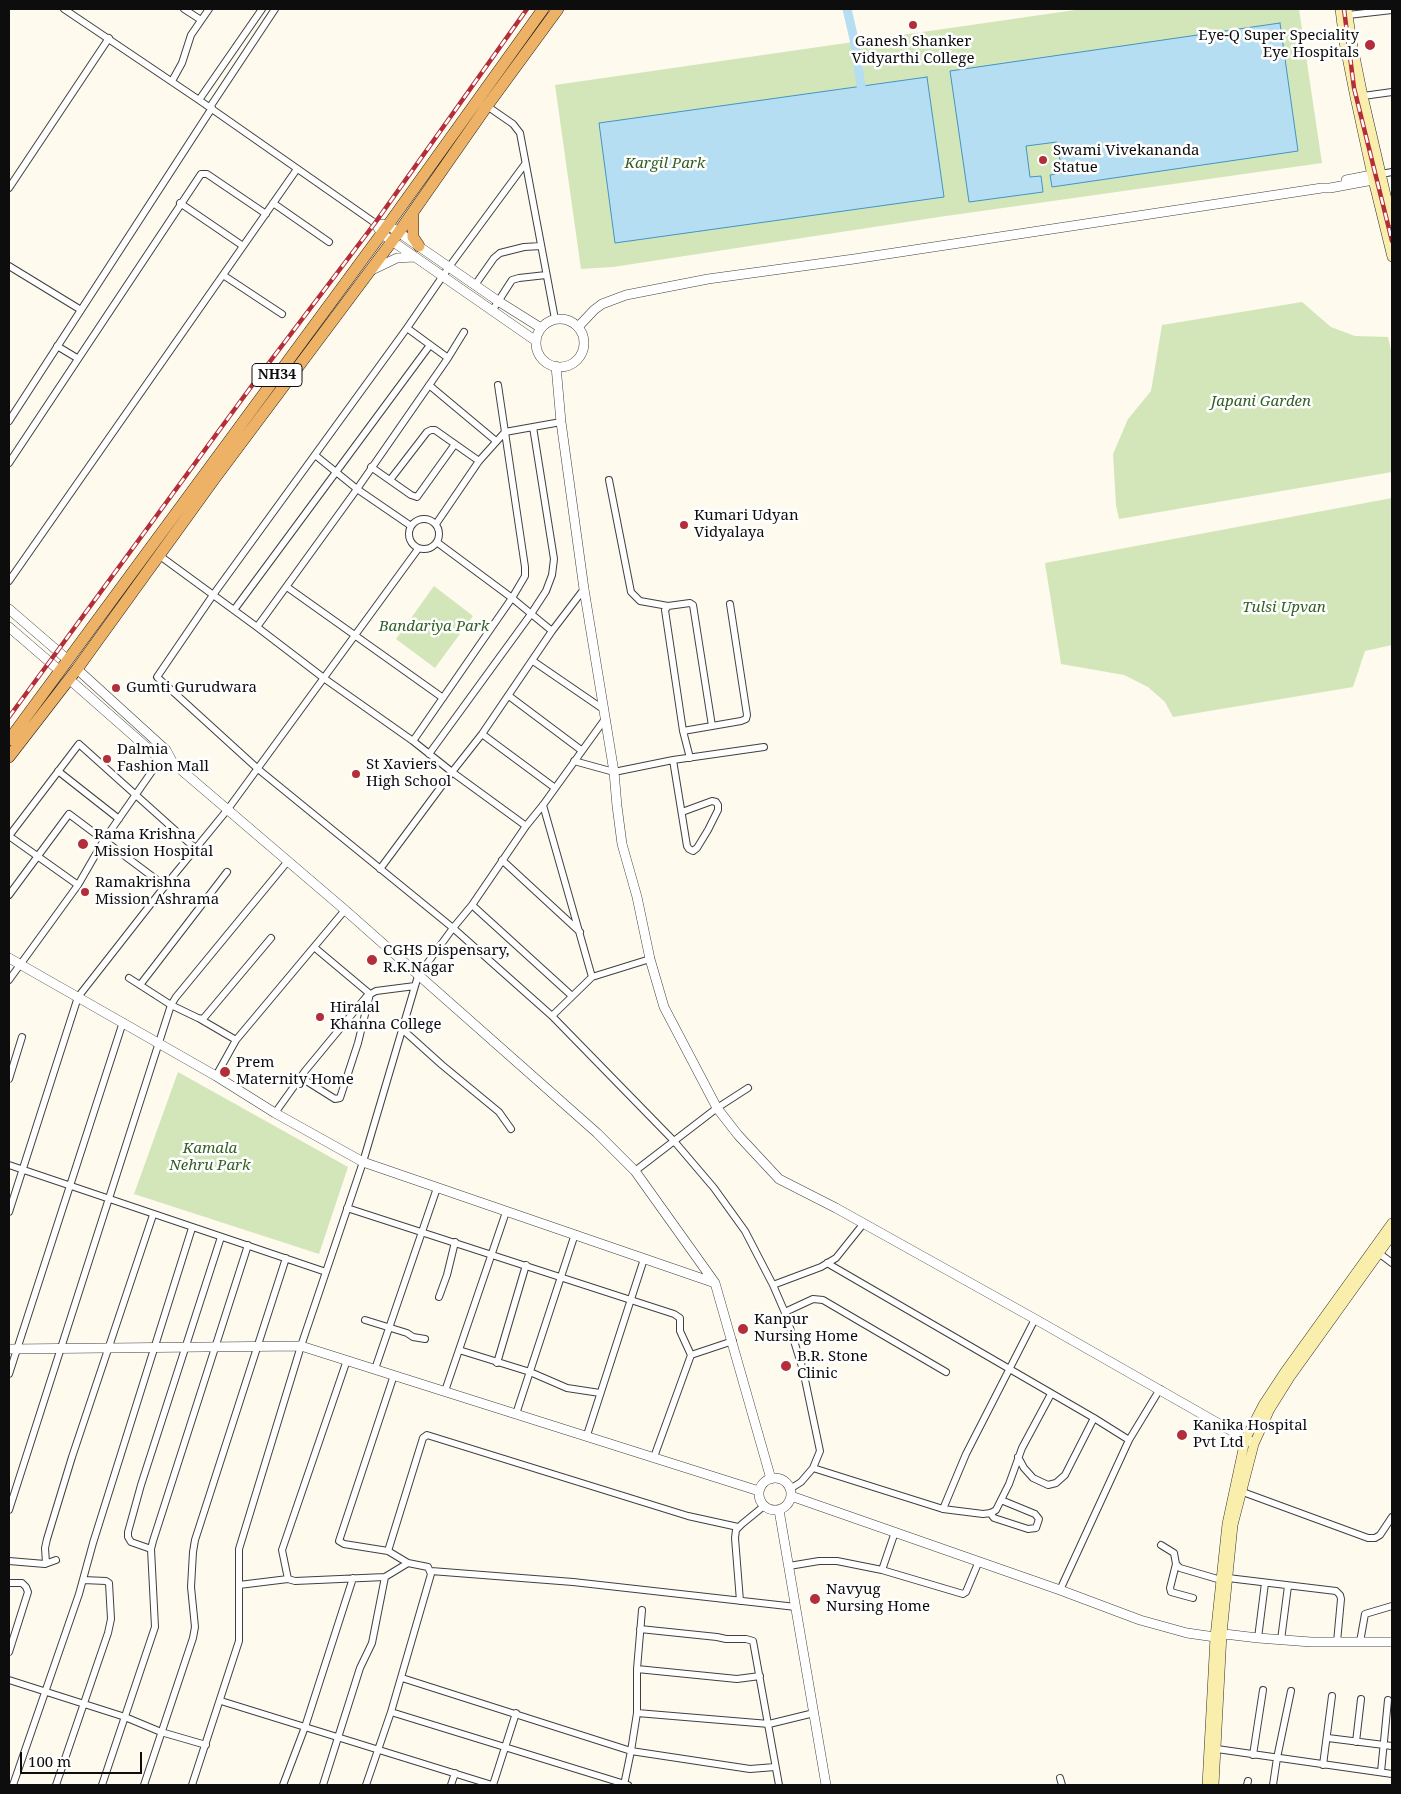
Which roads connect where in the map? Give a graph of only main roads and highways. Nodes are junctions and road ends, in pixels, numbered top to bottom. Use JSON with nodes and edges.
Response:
{"nodes":[{"id":1,"x":543,"y":9,"type":"edge"},
{"id":2,"x":558,"y":9,"type":"edge"},
{"id":3,"x":1340,"y":9,"type":"edge"},
{"id":4,"x":1348,"y":12,"type":"edge"},
{"id":5,"x":456,"y":130,"type":"junction"},
{"id":6,"x":466,"y":137,"type":"junction"},
{"id":7,"x":1375,"y":176,"type":"junction"},
{"id":8,"x":413,"y":211,"type":"junction"},
{"id":9,"x":1392,"y":221,"type":"edge"},
{"id":10,"x":417,"y":252,"type":"road end"},
{"id":11,"x":1392,"y":257,"type":"edge"},
{"id":12,"x":224,"y":457,"type":"junction"},
{"id":13,"x":9,"y":740,"type":"edge"},
{"id":14,"x":9,"y":757,"type":"edge"},
{"id":15,"x":1392,"y":1223,"type":"edge"},
{"id":16,"x":1392,"y":1235,"type":"edge"},
{"id":17,"x":1376,"y":1251,"type":"junction"},
{"id":18,"x":1321,"y":1328,"type":"junction"},
{"id":19,"x":1238,"y":1491,"type":"junction"},
{"id":20,"x":1219,"y":1636,"type":"junction"},
{"id":21,"x":1207,"y":1785,"type":"edge"},
{"id":22,"x":1214,"y":1785,"type":"edge"}],
"edges":[{"from":1,"to":5,"type":"highway","number":"NH34"},
{"from":2,"to":6,"type":"highway","number":"NH34"},
{"from":3,"to":7,"type":"main road"},
{"from":4,"to":7,"type":"main road"},
{"from":5,"to":6,"type":"highway"},
{"from":5,"to":12,"type":"highway","number":"NH34"},
{"from":6,"to":8,"type":"highway","number":"NH34"},
{"from":7,"to":9,"type":"main road"},
{"from":7,"to":11,"type":"main road"},
{"from":8,"to":10,"type":"highway"},
{"from":8,"to":12,"type":"highway","number":"NH34"},
{"from":12,"to":13,"type":"highway","number":"NH34"},
{"from":12,"to":14,"type":"highway","number":"NH34"},
{"from":15,"to":17,"type":"main road"},
{"from":16,"to":17,"type":"main road"},
{"from":17,"to":18,"type":"main road"},
{"from":18,"to":19,"type":"main road"},
{"from":18,"to":19,"type":"main road"},
{"from":19,"to":20,"type":"main road"},
{"from":20,"to":21,"type":"main road"},
{"from":20,"to":22,"type":"main road"}]}
